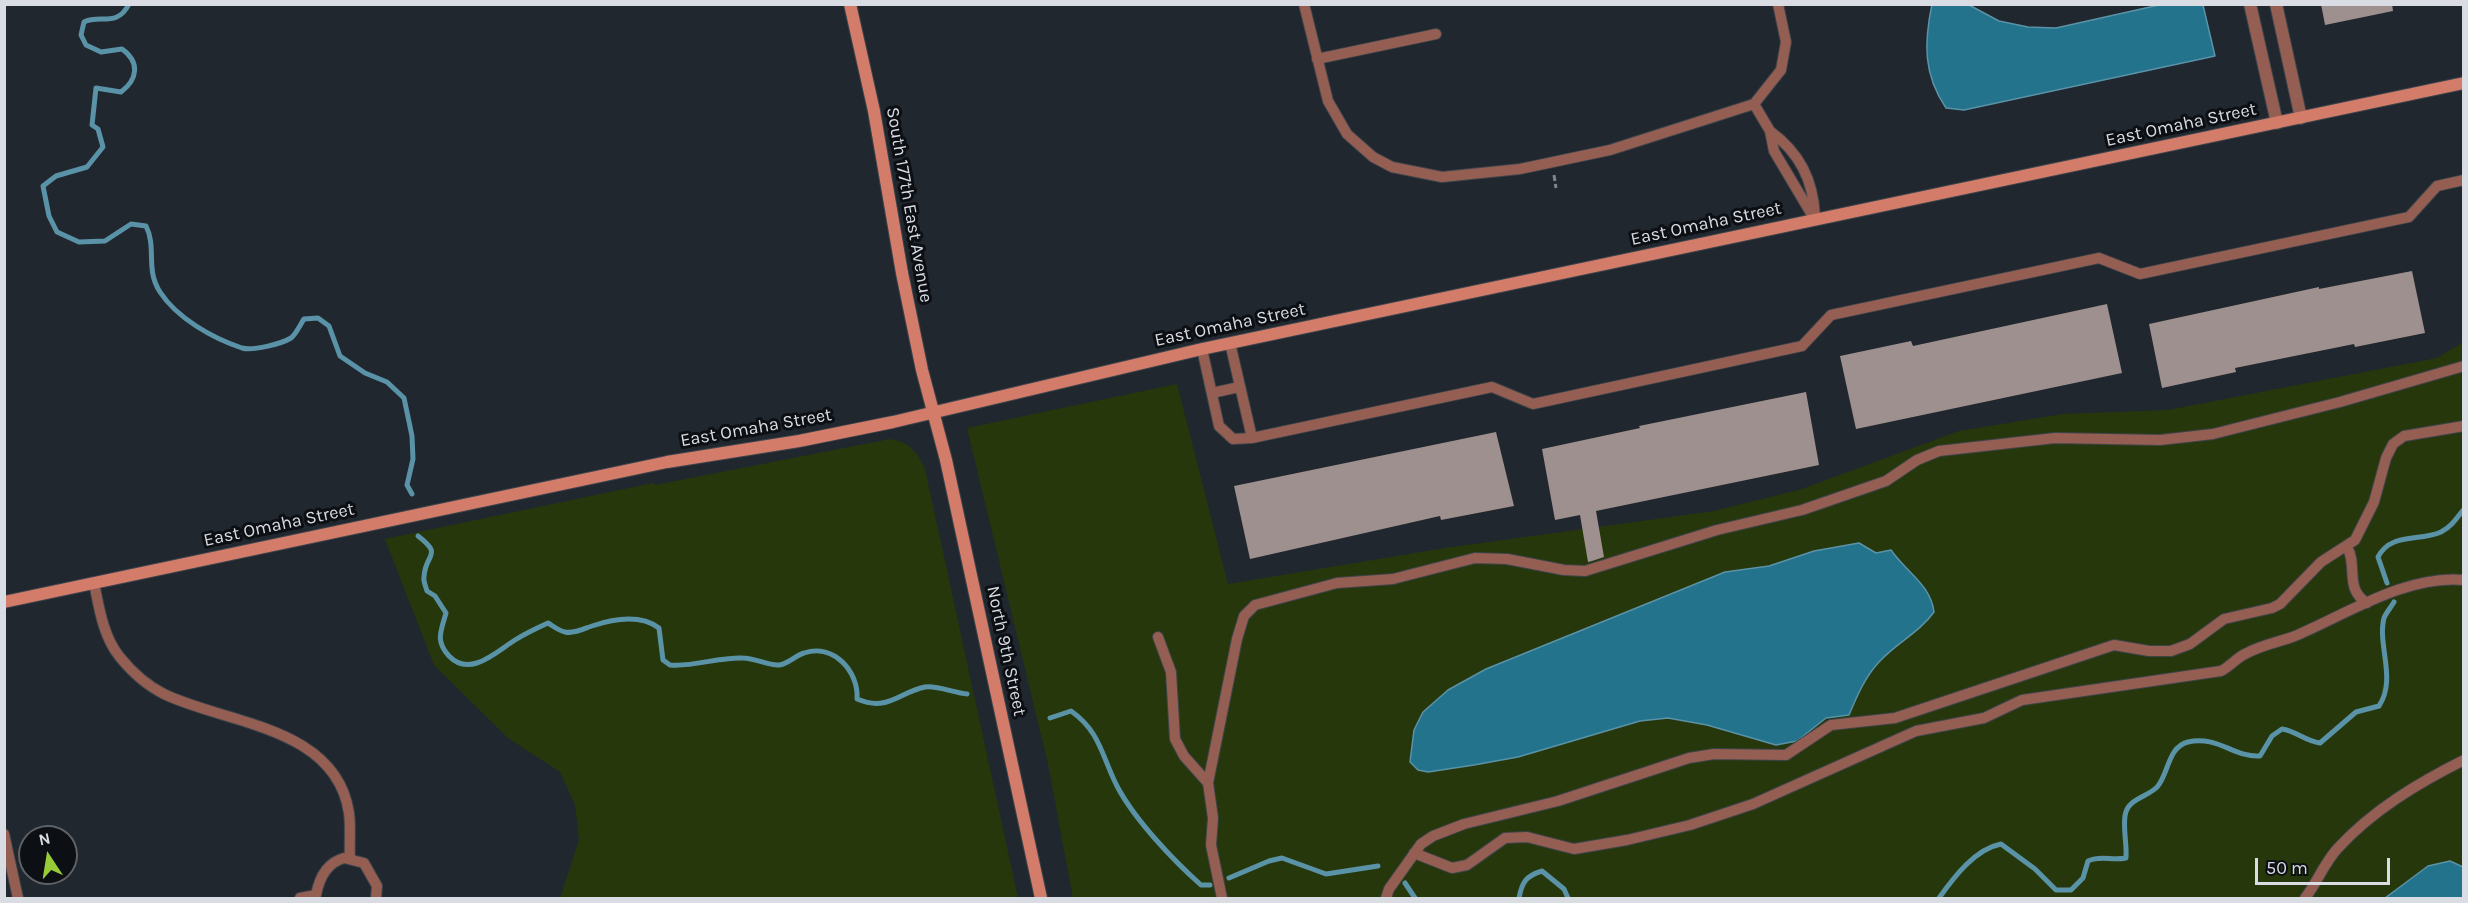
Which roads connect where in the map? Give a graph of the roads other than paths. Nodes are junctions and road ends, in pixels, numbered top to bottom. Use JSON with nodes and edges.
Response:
{"nodes":[{"id":1,"x":850,"y":4,"type":"edge"},
{"id":2,"x":1304,"y":4,"type":"edge"},
{"id":3,"x":1778,"y":4,"type":"edge"},
{"id":4,"x":2250,"y":4,"type":"edge"},
{"id":5,"x":2277,"y":4,"type":"edge"},
{"id":6,"x":1436,"y":34,"type":"dead end"},
{"id":7,"x":1317,"y":59,"type":"junction"},
{"id":8,"x":2463,"y":83,"type":"edge"},
{"id":9,"x":1754,"y":104,"type":"junction"},
{"id":10,"x":2301,"y":118,"type":"junction"},
{"id":11,"x":2277,"y":123,"type":"junction"},
{"id":12,"x":2463,"y":180,"type":"edge"},
{"id":13,"x":1815,"y":220,"type":"junction"},
{"id":14,"x":1230,"y":343,"type":"junction"},
{"id":15,"x":1202,"y":349,"type":"junction"},
{"id":16,"x":2463,"y":366,"type":"edge"},
{"id":17,"x":1239,"y":387,"type":"junction"},
{"id":18,"x":1212,"y":393,"type":"junction"},
{"id":19,"x":933,"y":411,"type":"junction"},
{"id":20,"x":2463,"y":426,"type":"edge"},
{"id":21,"x":1252,"y":438,"type":"junction"},
{"id":22,"x":2347,"y":547,"type":"junction"},
{"id":23,"x":2463,"y":580,"type":"edge"},
{"id":24,"x":94,"y":583,"type":"junction"},
{"id":25,"x":4,"y":602,"type":"edge"},
{"id":26,"x":2367,"y":603,"type":"junction"},
{"id":27,"x":1158,"y":637,"type":"dead end"},
{"id":28,"x":2463,"y":760,"type":"edge"},
{"id":29,"x":1208,"y":783,"type":"junction"},
{"id":30,"x":4,"y":834,"type":"edge"},
{"id":31,"x":1414,"y":853,"type":"junction"},
{"id":32,"x":350,"y":859,"type":"junction"},
{"id":33,"x":1388,"y":895,"type":"edge"},
{"id":34,"x":317,"y":897,"type":"edge"},
{"id":35,"x":18,"y":898,"type":"edge"},
{"id":36,"x":300,"y":898,"type":"edge"},
{"id":37,"x":376,"y":898,"type":"edge"},
{"id":38,"x":1041,"y":898,"type":"edge"},
{"id":39,"x":1222,"y":898,"type":"edge"},
{"id":40,"x":2305,"y":898,"type":"edge"}],
"edges":[{"from":1,"to":19,"type":"street","name":"South 177th East Avenue"},
{"from":2,"to":7,"type":"lane"},
{"from":3,"to":9,"type":"lane"},
{"from":4,"to":11,"type":"street"},
{"from":5,"to":10,"type":"street"},
{"from":6,"to":7,"type":"lane"},
{"from":7,"to":9,"type":"lane"},
{"from":8,"to":10,"type":"street","name":"East Omaha Street"},
{"from":9,"to":13,"type":"lane"},
{"from":10,"to":11,"type":"street","name":"East Omaha Street"},
{"from":11,"to":13,"type":"street","name":"East Omaha Street"},
{"from":12,"to":21,"type":"lane"},
{"from":13,"to":14,"type":"street","name":"East Omaha Street"},
{"from":14,"to":15,"type":"street","name":"East Omaha Street"},
{"from":14,"to":17,"type":"lane"},
{"from":15,"to":18,"type":"lane"},
{"from":15,"to":19,"type":"street","name":"East Omaha Street"},
{"from":16,"to":29,"type":"lane"},
{"from":17,"to":18,"type":"lane"},
{"from":17,"to":21,"type":"lane"},
{"from":18,"to":21,"type":"lane"},
{"from":19,"to":24,"type":"street","name":"East Omaha Street"},
{"from":19,"to":38,"type":"street","name":"North 9th Street"},
{"from":20,"to":22,"type":"lane"},
{"from":22,"to":26,"type":"lane"},
{"from":22,"to":31,"type":"lane"},
{"from":23,"to":26,"type":"lane"},
{"from":24,"to":25,"type":"street","name":"East Omaha Street"},
{"from":24,"to":32,"type":"lane"},
{"from":26,"to":31,"type":"lane"},
{"from":27,"to":29,"type":"lane"},
{"from":28,"to":40,"type":"lane"},
{"from":29,"to":39,"type":"lane"},
{"from":30,"to":35,"type":"lane"},
{"from":31,"to":33,"type":"lane"},
{"from":32,"to":34,"type":"lane"},
{"from":32,"to":37,"type":"lane"},
{"from":34,"to":36,"type":"lane"}]}
